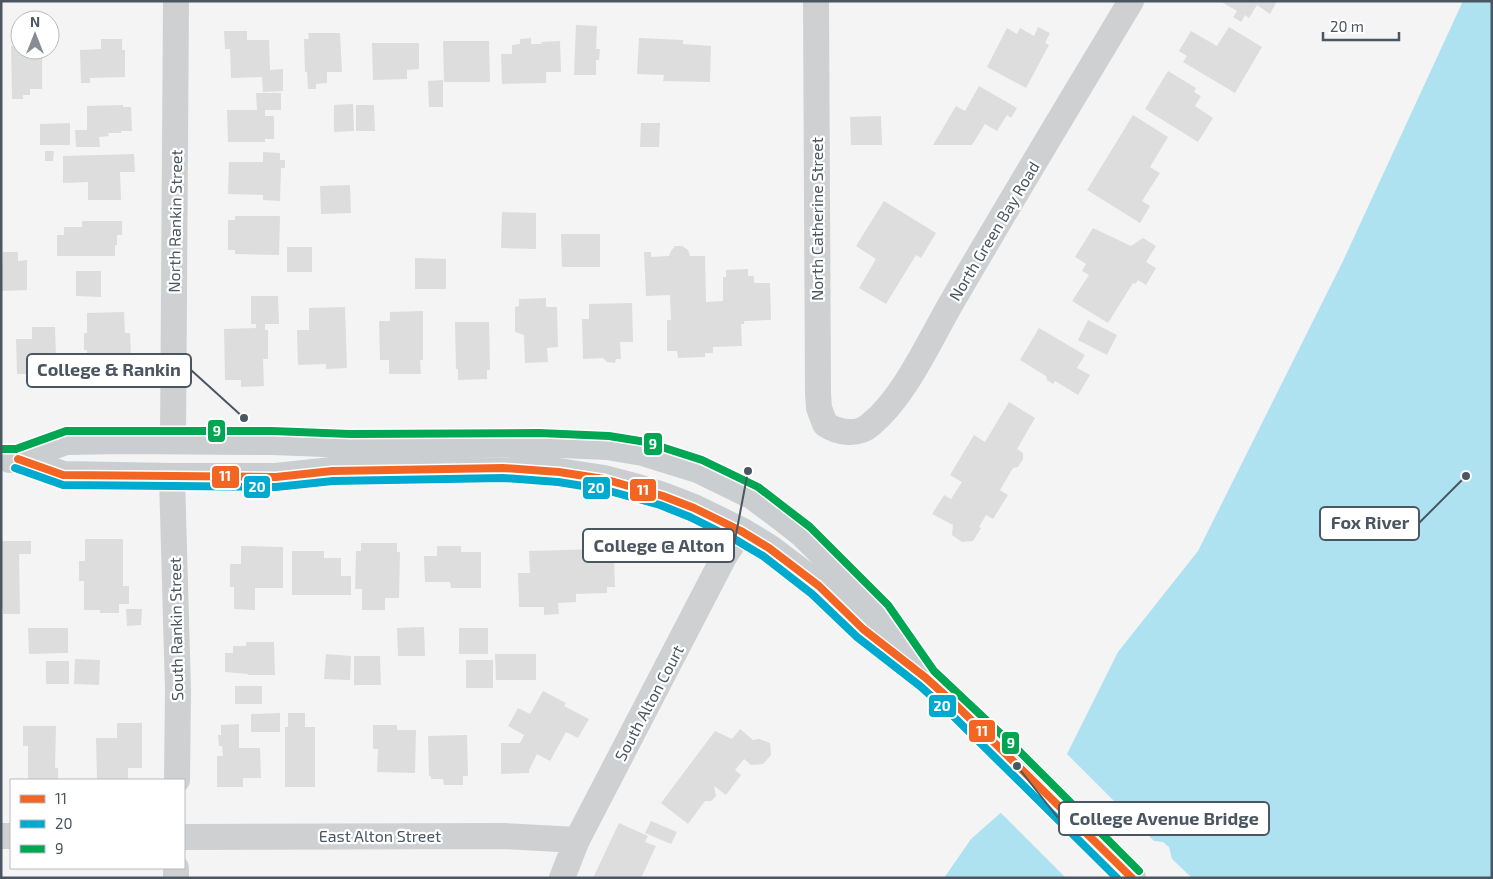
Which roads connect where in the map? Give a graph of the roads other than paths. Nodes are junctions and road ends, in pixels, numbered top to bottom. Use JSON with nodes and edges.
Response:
{"nodes":[{"id":1,"x":176,"y":1,"type":"edge"},
{"id":2,"x":816,"y":1,"type":"edge"},
{"id":3,"x":1131,"y":1,"type":"edge"},
{"id":4,"x":835,"y":430,"type":"joint"},
{"id":5,"x":173,"y":440,"type":"junction"},
{"id":6,"x":10,"y":459,"type":"edge"},
{"id":7,"x":172,"y":477,"type":"junction"},
{"id":8,"x":741,"y":531,"type":"junction"},
{"id":9,"x":926,"y":678,"type":"junction"},
{"id":10,"x":177,"y":779,"type":"edge"},
{"id":11,"x":185,"y":837,"type":"edge"},
{"id":12,"x":577,"y":840,"type":"junction"},
{"id":13,"x":562,"y":878,"type":"edge"},
{"id":14,"x":1132,"y":878,"type":"edge"}],
"edges":[{"from":1,"to":5,"type":"street","name":"North Rankin Street"},
{"from":2,"to":4,"type":"street","name":"North Catherine Street"},
{"from":3,"to":4,"type":"street","name":"North Green Bay Road"},
{"from":5,"to":6,"type":"main road"},
{"from":5,"to":9,"type":"main road"},
{"from":6,"to":7,"type":"main road"},
{"from":7,"to":8,"type":"main road"},
{"from":7,"to":10,"type":"street","name":"South Rankin Street"},
{"from":8,"to":9,"type":"main road"},
{"from":8,"to":12,"type":"street","name":"South Alton Court"},
{"from":9,"to":14,"type":"main road"},
{"from":11,"to":12,"type":"street","name":"East Alton Street"},
{"from":12,"to":13,"type":"street","name":"South Alton Court"}]}
